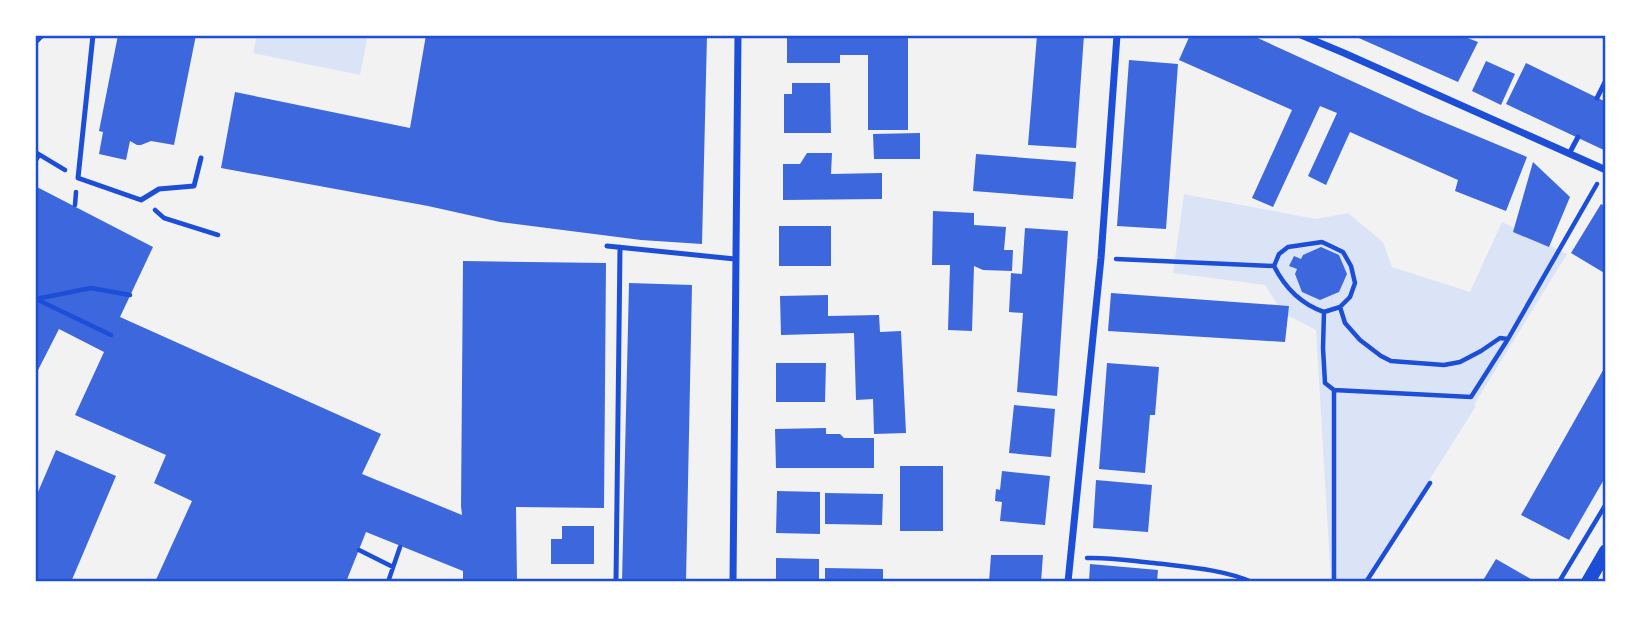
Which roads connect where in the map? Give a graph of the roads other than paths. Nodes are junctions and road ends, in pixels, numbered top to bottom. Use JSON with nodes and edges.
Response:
{"nodes":[{"id":1,"x":93,"y":35,"type":"edge"},
{"id":2,"x":738,"y":35,"type":"edge"},
{"id":3,"x":1117,"y":35,"type":"edge"},
{"id":4,"x":1301,"y":35,"type":"edge"},
{"id":5,"x":1601,"y":35,"type":"edge"},
{"id":6,"x":1606,"y":37,"type":"edge"},
{"id":7,"x":1606,"y":80,"type":"edge"},
{"id":8,"x":1597,"y":98,"type":"dead end"},
{"id":9,"x":1578,"y":138,"type":"dead end"},
{"id":10,"x":1569,"y":154,"type":"junction"},
{"id":11,"x":201,"y":158,"type":"dead end"},
{"id":12,"x":1606,"y":170,"type":"edge"},
{"id":13,"x":607,"y":246,"type":"dead end"},
{"id":14,"x":620,"y":247,"type":"junction"},
{"id":15,"x":735,"y":259,"type":"junction"},
{"id":16,"x":1606,"y":551,"type":"edge"},
{"id":17,"x":616,"y":582,"type":"edge"},
{"id":18,"x":733,"y":582,"type":"edge"},
{"id":19,"x":1068,"y":582,"type":"edge"},
{"id":20,"x":1588,"y":582,"type":"edge"}],
"edges":[{"from":1,"to":11,"type":"lane"},
{"from":2,"to":15,"type":"street"},
{"from":3,"to":19,"type":"street"},
{"from":4,"to":10,"type":"street"},
{"from":5,"to":6,"type":"lane"},
{"from":7,"to":8,"type":"lane"},
{"from":9,"to":10,"type":"lane"},
{"from":10,"to":12,"type":"street"},
{"from":13,"to":14,"type":"lane"},
{"from":14,"to":15,"type":"lane"},
{"from":14,"to":17,"type":"lane"},
{"from":15,"to":18,"type":"street"},
{"from":16,"to":20,"type":"main road"}]}
